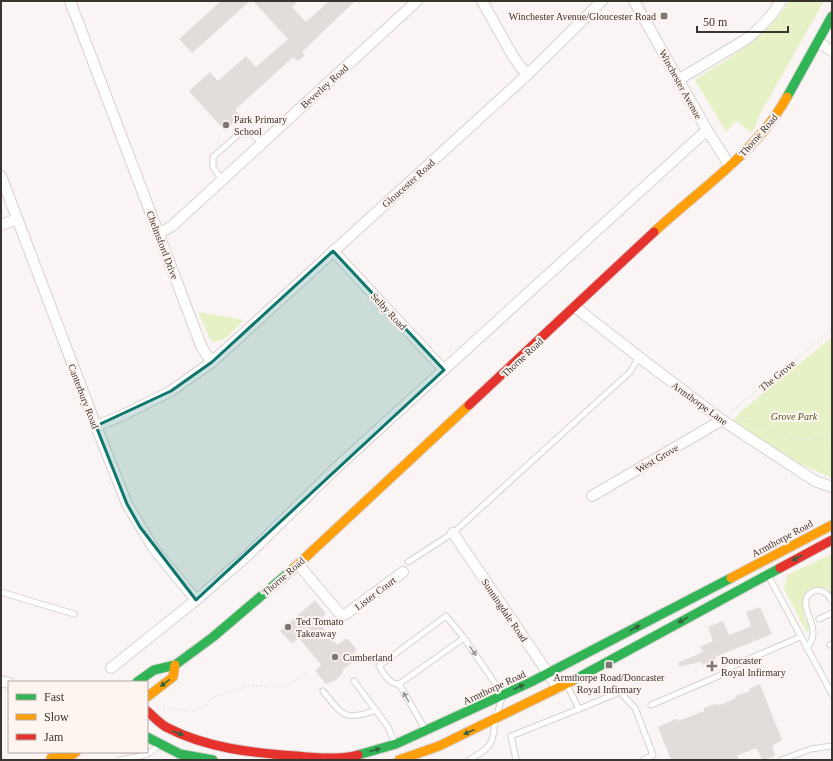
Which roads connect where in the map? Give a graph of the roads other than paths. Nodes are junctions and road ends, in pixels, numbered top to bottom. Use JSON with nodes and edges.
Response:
{"nodes":[{"id":1,"x":70,"y":1,"type":"edge"},
{"id":2,"x":417,"y":1,"type":"edge"},
{"id":3,"x":482,"y":1,"type":"edge"},
{"id":4,"x":602,"y":1,"type":"edge"},
{"id":5,"x":634,"y":1,"type":"edge"},
{"id":6,"x":781,"y":1,"type":"edge"},
{"id":7,"x":832,"y":16,"type":"edge"},
{"id":8,"x":818,"y":42,"type":"junction"},
{"id":9,"x":832,"y":51,"type":"edge"},
{"id":10,"x":527,"y":75,"type":"junction"},
{"id":11,"x":678,"y":80,"type":"junction"},
{"id":12,"x":706,"y":130,"type":"junction"},
{"id":13,"x":262,"y":143,"type":"junction"},
{"id":14,"x":730,"y":166,"type":"junction"},
{"id":15,"x":1,"y":176,"type":"edge"},
{"id":16,"x":222,"y":180,"type":"junction"},
{"id":17,"x":17,"y":219,"type":"junction"},
{"id":18,"x":1,"y":225,"type":"edge"},
{"id":19,"x":158,"y":234,"type":"junction"},
{"id":20,"x":333,"y":251,"type":"junction"},
{"id":21,"x":575,"y":307,"type":"junction"},
{"id":22,"x":639,"y":357,"type":"junction"},
{"id":23,"x":212,"y":362,"type":"junction"},
{"id":24,"x":444,"y":370,"type":"junction"},
{"id":25,"x":726,"y":416,"type":"junction"},
{"id":26,"x":96,"y":426,"type":"junction"},
{"id":27,"x":832,"y":488,"type":"edge"},
{"id":28,"x":592,"y":496,"type":"dead end"},
{"id":29,"x":832,"y":525,"type":"edge"},
{"id":30,"x":453,"y":533,"type":"junction"},
{"id":31,"x":832,"y":540,"type":"edge"},
{"id":32,"x":408,"y":562,"type":"dead end"},
{"id":33,"x":761,"y":562,"type":"junction"},
{"id":34,"x":298,"y":564,"type":"junction"},
{"id":35,"x":403,"y":572,"type":"dead end"},
{"id":36,"x":767,"y":574,"type":"junction"},
{"id":37,"x":1,"y":592,"type":"edge"},
{"id":38,"x":196,"y":600,"type":"junction"},
{"id":39,"x":832,"y":601,"type":"edge"},
{"id":40,"x":832,"y":613,"type":"edge"},
{"id":41,"x":74,"y":614,"type":"dead end"},
{"id":42,"x":819,"y":619,"type":"dead end"},
{"id":43,"x":800,"y":637,"type":"junction"},
{"id":44,"x":464,"y":638,"type":"junction"},
{"id":45,"x":807,"y":650,"type":"junction"},
{"id":46,"x":175,"y":665,"type":"junction"},
{"id":47,"x":111,"y":668,"type":"dead end"},
{"id":48,"x":548,"y":673,"type":"junction"},
{"id":49,"x":138,"y":681,"type":"edge"},
{"id":50,"x":354,"y":681,"type":"dead end"},
{"id":51,"x":399,"y":684,"type":"junction"},
{"id":52,"x":562,"y":686,"type":"junction"},
{"id":53,"x":323,"y":691,"type":"dead end"},
{"id":54,"x":832,"y":694,"type":"edge"},
{"id":55,"x":504,"y":695,"type":"junction"},
{"id":56,"x":148,"y":696,"type":"edge"},
{"id":57,"x":651,"y":705,"type":"dead end"},
{"id":58,"x":579,"y":709,"type":"junction"},
{"id":59,"x":376,"y":710,"type":"junction"},
{"id":60,"x":148,"y":712,"type":"edge"},
{"id":61,"x":495,"y":720,"type":"junction"},
{"id":62,"x":426,"y":731,"type":"junction"},
{"id":63,"x":148,"y":738,"type":"edge"},
{"id":64,"x":159,"y":744,"type":"junction"},
{"id":65,"x":396,"y":744,"type":"junction"},
{"id":66,"x":832,"y":746,"type":"edge"},
{"id":67,"x":75,"y":753,"type":"edge"},
{"id":68,"x":50,"y":757,"type":"edge"},
{"id":69,"x":265,"y":757,"type":"edge"},
{"id":70,"x":119,"y":760,"type":"edge"},
{"id":71,"x":213,"y":760,"type":"edge"},
{"id":72,"x":399,"y":760,"type":"edge"},
{"id":73,"x":469,"y":760,"type":"edge"},
{"id":74,"x":516,"y":760,"type":"edge"},
{"id":75,"x":642,"y":760,"type":"edge"},
{"id":76,"x":781,"y":760,"type":"edge"}],
"edges":[{"from":1,"to":19,"type":"street","name":"Chelmsford Drive"},
{"from":2,"to":13,"type":"street","name":"Beverley Road"},
{"from":3,"to":10,"type":"street"},
{"from":4,"to":10,"type":"street","name":"Gloucester Road"},
{"from":5,"to":11,"type":"street","name":"Winchester Avenue"},
{"from":6,"to":11,"type":"street"},
{"from":7,"to":8,"type":"street","name":"Thorne Road"},
{"from":8,"to":9,"type":"street"},
{"from":8,"to":14,"type":"street","name":"Thorne Road"},
{"from":10,"to":20,"type":"street","name":"Gloucester Road"},
{"from":11,"to":12,"type":"street","name":"Winchester Avenue"},
{"from":12,"to":14,"type":"street","name":"Winchester Avenue"},
{"from":12,"to":24,"type":"street"},
{"from":13,"to":16,"type":"street","name":"Beverley Road"},
{"from":13,"to":16,"type":"lane"},
{"from":14,"to":21,"type":"street","name":"Thorne Road"},
{"from":15,"to":17,"type":"street","name":"Canterbury Road"},
{"from":16,"to":19,"type":"street","name":"Beverley Road"},
{"from":17,"to":18,"type":"street"},
{"from":17,"to":26,"type":"street","name":"Canterbury Road"},
{"from":19,"to":23,"type":"street","name":"Chelmsford Drive"},
{"from":20,"to":23,"type":"street","name":"Gloucester Road"},
{"from":20,"to":24,"type":"street","name":"Selby Road"},
{"from":21,"to":22,"type":"street","name":"Armthorpe Lane"},
{"from":21,"to":34,"type":"street","name":"Thorne Road"},
{"from":22,"to":25,"type":"street","name":"Armthorpe Lane"},
{"from":22,"to":30,"type":"lane"},
{"from":23,"to":26,"type":"street"},
{"from":24,"to":38,"type":"street"},
{"from":25,"to":27,"type":"street","name":"Armthorpe Lane"},
{"from":25,"to":28,"type":"street","name":"West Grove"},
{"from":26,"to":38,"type":"street","name":"Canterbury Road"},
{"from":29,"to":33,"type":"street","name":"Armthorpe Road"},
{"from":30,"to":32,"type":"lane"},
{"from":30,"to":48,"type":"street","name":"Sunningdale Road"},
{"from":31,"to":36,"type":"street","one_way":true},
{"from":33,"to":36,"type":"lane"},
{"from":48,"to":33,"type":"street","name":"Armthorpe Road","one_way":true},
{"from":34,"to":35,"type":"street","name":"Lister Court"},
{"from":34,"to":46,"type":"street","name":"Thorne Road"},
{"from":36,"to":43,"type":"lane"},
{"from":36,"to":52,"type":"street","one_way":true},
{"from":37,"to":41,"type":"lane"},
{"from":38,"to":47,"type":"street"},
{"from":39,"to":45,"type":"lane"},
{"from":40,"to":42,"type":"lane"},
{"from":43,"to":45,"type":"lane"},
{"from":43,"to":57,"type":"lane"},
{"from":44,"to":51,"type":"lane"},
{"from":44,"to":51,"type":"lane"},
{"from":44,"to":55,"type":"lane","one_way":true},
{"from":45,"to":54,"type":"lane"},
{"from":46,"to":49,"type":"street","name":"Thorne Road"},
{"from":46,"to":56,"type":"street","name":"Thorne Road","one_way":true},
{"from":48,"to":52,"type":"street","name":"Sunningdale Road"},
{"from":55,"to":48,"type":"street","name":"Armthorpe Road","one_way":true},
{"from":50,"to":59,"type":"lane"},
{"from":62,"to":51,"type":"lane","one_way":true},
{"from":52,"to":58,"type":"lane"},
{"from":52,"to":61,"type":"street"},
{"from":53,"to":59,"type":"lane"},
{"from":55,"to":61,"type":"lane"},
{"from":55,"to":62,"type":"street","name":"Armthorpe Road"},
{"from":58,"to":74,"type":"lane"},
{"from":58,"to":75,"type":"lane"},
{"from":59,"to":65,"type":"lane"},
{"from":60,"to":69,"type":"street","name":"Armthorpe Road","one_way":true},
{"from":61,"to":72,"type":"street","one_way":true},
{"from":61,"to":73,"type":"lane"},
{"from":62,"to":65,"type":"street","name":"Armthorpe Road"},
{"from":63,"to":64,"type":"street"},
{"from":64,"to":70,"type":"lane"},
{"from":64,"to":71,"type":"street"},
{"from":69,"to":65,"type":"street","name":"Armthorpe Road","one_way":true},
{"from":66,"to":76,"type":"lane"},
{"from":67,"to":68,"type":"street"}]}
